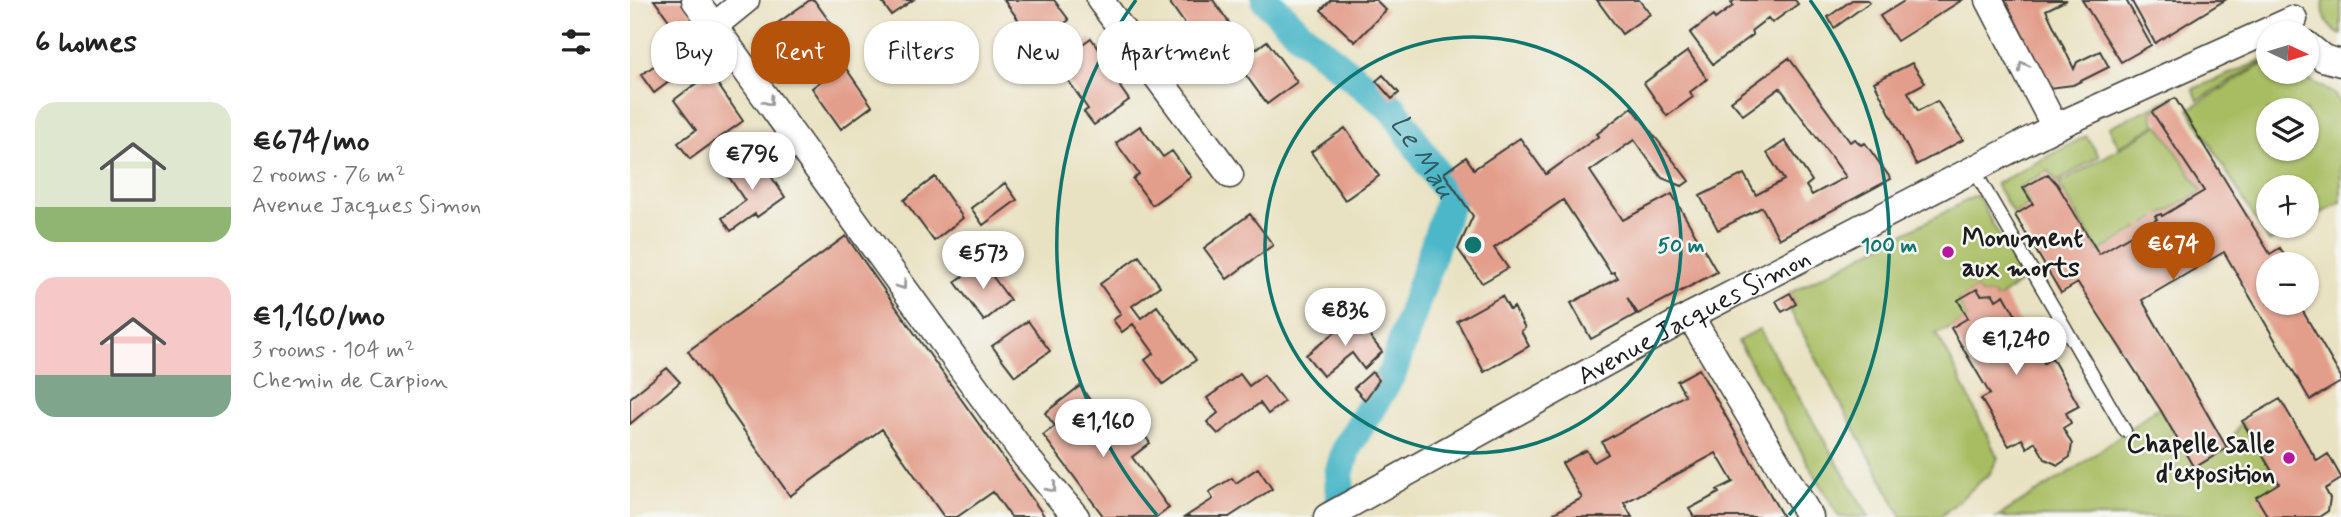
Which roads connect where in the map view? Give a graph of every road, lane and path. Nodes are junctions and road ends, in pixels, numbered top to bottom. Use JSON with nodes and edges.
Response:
{"nodes":[{"id":1,"x":695,"y":0,"type":"edge"},
{"id":2,"x":746,"y":0,"type":"edge"},
{"id":3,"x":1100,"y":0,"type":"edge"},
{"id":4,"x":1989,"y":0,"type":"edge"},
{"id":5,"x":2296,"y":17,"type":"edge"},
{"id":6,"x":711,"y":21,"type":"edge"},
{"id":7,"x":721,"y":21,"type":"edge"},
{"id":8,"x":2319,"y":55,"type":"edge"},
{"id":9,"x":737,"y":56,"type":"edge"},
{"id":10,"x":2341,"y":63,"type":"edge"},
{"id":11,"x":2055,"y":127,"type":"junction"},
{"id":12,"x":1974,"y":170,"type":"junction"},
{"id":13,"x":1230,"y":175,"type":"dead end"},
{"id":14,"x":1689,"y":316,"type":"junction"},
{"id":15,"x":2125,"y":431,"type":"dead end"},
{"id":16,"x":1076,"y":517,"type":"edge"},
{"id":17,"x":1327,"y":517,"type":"edge"},
{"id":18,"x":1810,"y":517,"type":"edge"}],
"edges":[{"from":1,"to":6,"type":"street"},
{"from":2,"to":7,"type":"street"},
{"from":3,"to":13,"type":"street"},
{"from":11,"to":4,"type":"street","one_way":true},
{"from":5,"to":11,"type":"street","name":"Avenue Jacques Simon"},
{"from":8,"to":10,"type":"street"},
{"from":9,"to":16,"type":"street","one_way":true},
{"from":11,"to":12,"type":"street","name":"Avenue Jacques Simon"},
{"from":12,"to":14,"type":"street","name":"Avenue Jacques Simon"},
{"from":12,"to":15,"type":"lane"},
{"from":14,"to":17,"type":"street","name":"Avenue Jacques Simon"},
{"from":14,"to":18,"type":"street"}]}
